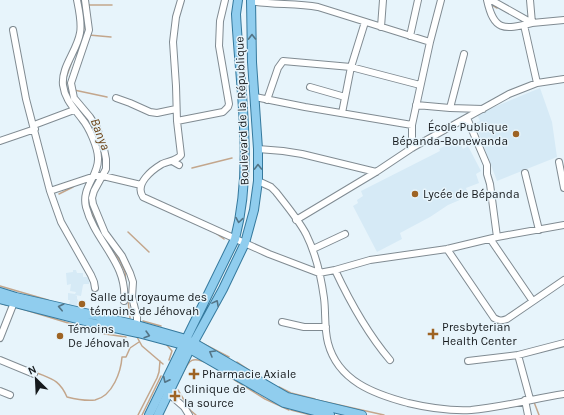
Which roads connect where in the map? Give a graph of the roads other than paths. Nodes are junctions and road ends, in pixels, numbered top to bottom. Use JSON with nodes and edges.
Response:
{"nodes":[{"id":1,"x":77,"y":0,"type":"edge"},
{"id":2,"x":85,"y":0,"type":"edge"},
{"id":3,"x":181,"y":0,"type":"edge"},
{"id":4,"x":225,"y":0,"type":"edge"},
{"id":5,"x":238,"y":0,"type":"edge"},
{"id":6,"x":320,"y":0,"type":"edge"},
{"id":7,"x":383,"y":0,"type":"edge"},
{"id":8,"x":418,"y":0,"type":"edge"},
{"id":9,"x":441,"y":0,"type":"edge"},
{"id":10,"x":487,"y":0,"type":"edge"},
{"id":11,"x":491,"y":0,"type":"edge"},
{"id":12,"x":530,"y":0,"type":"edge"},
{"id":13,"x":250,"y":1,"type":"edge"},
{"id":14,"x":318,"y":7,"type":"junction"},
{"id":15,"x":564,"y":20,"type":"edge"},
{"id":16,"x":365,"y":22,"type":"junction"},
{"id":17,"x":532,"y":23,"type":"junction"},
{"id":18,"x":524,"y":25,"type":"junction"},
{"id":19,"x":381,"y":27,"type":"junction"},
{"id":20,"x":13,"y":30,"type":"dead end"},
{"id":21,"x":410,"y":36,"type":"junction"},
{"id":22,"x":430,"y":42,"type":"junction"},
{"id":23,"x":464,"y":54,"type":"dead end"},
{"id":24,"x":351,"y":68,"type":"junction"},
{"id":25,"x":564,"y":79,"type":"edge"},
{"id":26,"x":537,"y":83,"type":"junction"},
{"id":27,"x":420,"y":86,"type":"junction"},
{"id":28,"x":310,"y":87,"type":"dead end"},
{"id":29,"x":255,"y":97,"type":"junction"},
{"id":30,"x":345,"y":97,"type":"junction"},
{"id":31,"x":116,"y":98,"type":"dead end"},
{"id":32,"x":267,"y":100,"type":"junction"},
{"id":33,"x":416,"y":105,"type":"junction"},
{"id":34,"x":450,"y":108,"type":"junction"},
{"id":35,"x":176,"y":109,"type":"junction"},
{"id":36,"x":482,"y":109,"type":"junction"},
{"id":37,"x":74,"y":110,"type":"junction"},
{"id":38,"x":342,"y":113,"type":"junction"},
{"id":39,"x":467,"y":118,"type":"junction"},
{"id":40,"x":177,"y":121,"type":"junction"},
{"id":41,"x":412,"y":125,"type":"junction"},
{"id":42,"x":35,"y":127,"type":"junction"},
{"id":43,"x":0,"y":141,"type":"edge"},
{"id":44,"x":412,"y":148,"type":"junction"},
{"id":45,"x":258,"y":149,"type":"junction"},
{"id":46,"x":172,"y":161,"type":"junction"},
{"id":47,"x":559,"y":162,"type":"dead end"},
{"id":48,"x":180,"y":165,"type":"dead end"},
{"id":49,"x":376,"y":172,"type":"junction"},
{"id":50,"x":526,"y":173,"type":"dead end"},
{"id":51,"x":98,"y":176,"type":"junction"},
{"id":52,"x":258,"y":181,"type":"junction"},
{"id":53,"x":141,"y":185,"type":"junction"},
{"id":54,"x":564,"y":188,"type":"edge"},
{"id":55,"x":50,"y":192,"type":"junction"},
{"id":56,"x":296,"y":220,"type":"junction"},
{"id":57,"x":564,"y":225,"type":"edge"},
{"id":58,"x":539,"y":230,"type":"junction"},
{"id":59,"x":345,"y":234,"type":"dead end"},
{"id":60,"x":497,"y":237,"type":"junction"},
{"id":61,"x":235,"y":239,"type":"junction"},
{"id":62,"x":490,"y":240,"type":"junction"},
{"id":63,"x":245,"y":243,"type":"junction"},
{"id":64,"x":313,"y":249,"type":"junction"},
{"id":65,"x":447,"y":250,"type":"junction"},
{"id":66,"x":335,"y":270,"type":"junction"},
{"id":67,"x":319,"y":272,"type":"junction"},
{"id":68,"x":564,"y":280,"type":"edge"},
{"id":69,"x":95,"y":288,"type":"dead end"},
{"id":70,"x":0,"y":292,"type":"edge"},
{"id":71,"x":0,"y":299,"type":"edge"},
{"id":72,"x":15,"y":300,"type":"junction"},
{"id":73,"x":532,"y":300,"type":"junction"},
{"id":74,"x":124,"y":301,"type":"dead end"},
{"id":75,"x":282,"y":322,"type":"dead end"},
{"id":76,"x":137,"y":325,"type":"junction"},
{"id":77,"x":326,"y":327,"type":"junction"},
{"id":78,"x":0,"y":338,"type":"edge"},
{"id":79,"x":172,"y":342,"type":"junction"},
{"id":80,"x":564,"y":343,"type":"edge"},
{"id":81,"x":188,"y":344,"type":"junction"},
{"id":82,"x":518,"y":355,"type":"junction"},
{"id":83,"x":202,"y":356,"type":"junction"},
{"id":84,"x":0,"y":360,"type":"edge"},
{"id":85,"x":180,"y":360,"type":"junction"},
{"id":86,"x":390,"y":360,"type":"dead end"},
{"id":87,"x":468,"y":361,"type":"dead end"},
{"id":88,"x":34,"y":374,"type":"dead end"},
{"id":89,"x":0,"y":391,"type":"edge"},
{"id":90,"x":168,"y":393,"type":"junction"},
{"id":91,"x":564,"y":394,"type":"edge"},
{"id":92,"x":10,"y":395,"type":"dead end"},
{"id":93,"x":527,"y":400,"type":"junction"},
{"id":94,"x":149,"y":415,"type":"edge"},
{"id":95,"x":158,"y":415,"type":"edge"},
{"id":96,"x":189,"y":415,"type":"edge"},
{"id":97,"x":330,"y":415,"type":"edge"},
{"id":98,"x":362,"y":415,"type":"edge"},
{"id":99,"x":528,"y":415,"type":"edge"}],
"edges":[{"from":1,"to":37,"type":"street"},
{"from":2,"to":51,"type":"street"},
{"from":3,"to":35,"type":"street"},
{"from":4,"to":40,"type":"street"},
{"from":5,"to":61,"type":"main road","name":"Boulevard de la République","one_way":true},
{"from":6,"to":14,"type":"street"},
{"from":7,"to":19,"type":"street"},
{"from":8,"to":21,"type":"street"},
{"from":9,"to":22,"type":"street"},
{"from":10,"to":18,"type":"street"},
{"from":11,"to":17,"type":"street"},
{"from":12,"to":17,"type":"street"},
{"from":13,"to":14,"type":"street"},
{"from":29,"to":13,"type":"main road","name":"Boulevard de la République","one_way":true},
{"from":14,"to":16,"type":"street"},
{"from":15,"to":17,"type":"street"},
{"from":16,"to":19,"type":"street"},
{"from":16,"to":24,"type":"street"},
{"from":17,"to":18,"type":"street"},
{"from":18,"to":26,"type":"street"},
{"from":19,"to":21,"type":"street"},
{"from":20,"to":42,"type":"street"},
{"from":21,"to":22,"type":"street"},
{"from":22,"to":27,"type":"street"},
{"from":23,"to":34,"type":"street"},
{"from":24,"to":27,"type":"street"},
{"from":24,"to":30,"type":"street"},
{"from":24,"to":32,"type":"street"},
{"from":25,"to":26,"type":"street"},
{"from":26,"to":36,"type":"street"},
{"from":27,"to":33,"type":"street"},
{"from":28,"to":30,"type":"street"},
{"from":29,"to":32,"type":"street"},
{"from":29,"to":45,"type":"main road","name":"Boulevard de la République"},
{"from":30,"to":38,"type":"street"},
{"from":31,"to":35,"type":"street"},
{"from":32,"to":38,"type":"street"},
{"from":33,"to":34,"type":"street"},
{"from":33,"to":41,"type":"street"},
{"from":34,"to":36,"type":"street"},
{"from":35,"to":40,"type":"street"},
{"from":36,"to":39,"type":"street"},
{"from":37,"to":42,"type":"street"},
{"from":37,"to":51,"type":"street"},
{"from":38,"to":41,"type":"street"},
{"from":39,"to":44,"type":"street"},
{"from":39,"to":60,"type":"street"},
{"from":40,"to":46,"type":"street"},
{"from":41,"to":44,"type":"street"},
{"from":42,"to":43,"type":"street"},
{"from":42,"to":55,"type":"street"},
{"from":44,"to":49,"type":"street"},
{"from":45,"to":49,"type":"street"},
{"from":52,"to":45,"type":"main road","name":"Boulevard de la République","one_way":true},
{"from":46,"to":48,"type":"street"},
{"from":46,"to":53,"type":"street"},
{"from":47,"to":54,"type":"street"},
{"from":49,"to":56,"type":"street"},
{"from":50,"to":58,"type":"street"},
{"from":51,"to":53,"type":"street"},
{"from":51,"to":55,"type":"street"},
{"from":51,"to":74,"type":"street"},
{"from":51,"to":76,"type":"street"},
{"from":52,"to":56,"type":"street"},
{"from":52,"to":63,"type":"main road","name":"Boulevard de la République"},
{"from":53,"to":61,"type":"street"},
{"from":55,"to":69,"type":"street"},
{"from":56,"to":64,"type":"street"},
{"from":57,"to":58,"type":"street"},
{"from":58,"to":60,"type":"street"},
{"from":59,"to":64,"type":"street"},
{"from":60,"to":62,"type":"street"},
{"from":61,"to":63,"type":"street"},
{"from":61,"to":81,"type":"main road","name":"Boulevard de la République"},
{"from":62,"to":65,"type":"street"},
{"from":62,"to":73,"type":"street"},
{"from":63,"to":67,"type":"street"},
{"from":81,"to":63,"type":"main road","name":"Boulevard de la République","one_way":true},
{"from":64,"to":67,"type":"street"},
{"from":65,"to":66,"type":"street"},
{"from":65,"to":73,"type":"street"},
{"from":66,"to":67,"type":"street"},
{"from":66,"to":86,"type":"street"},
{"from":67,"to":77,"type":"street"},
{"from":68,"to":73,"type":"street"},
{"from":70,"to":72,"type":"main road"},
{"from":71,"to":72,"type":"main road"},
{"from":76,"to":72,"type":"main road","one_way":true},
{"from":72,"to":78,"type":"street"},
{"from":72,"to":79,"type":"main road","one_way":true},
{"from":75,"to":77,"type":"street"},
{"from":76,"to":81,"type":"main road"},
{"from":77,"to":93,"type":"street"},
{"from":79,"to":81,"type":"main road"},
{"from":79,"to":85,"type":"main road"},
{"from":80,"to":82,"type":"street"},
{"from":81,"to":83,"type":"main road"},
{"from":81,"to":85,"type":"main road","name":"Boulevard de la République"},
{"from":98,"to":81,"type":"main road","one_way":true},
{"from":82,"to":87,"type":"street"},
{"from":82,"to":93,"type":"street"},
{"from":83,"to":85,"type":"main road"},
{"from":83,"to":97,"type":"main road"},
{"from":84,"to":88,"type":"street"},
{"from":85,"to":90,"type":"main road","name":"Boulevard de la République"},
{"from":85,"to":94,"type":"main road","name":"Boulevard de la République","one_way":true},
{"from":89,"to":92,"type":"street"},
{"from":90,"to":95,"type":"main road","name":"Boulevard de la République"},
{"from":90,"to":96,"type":"street"},
{"from":91,"to":93,"type":"street"},
{"from":93,"to":99,"type":"street"}]}
